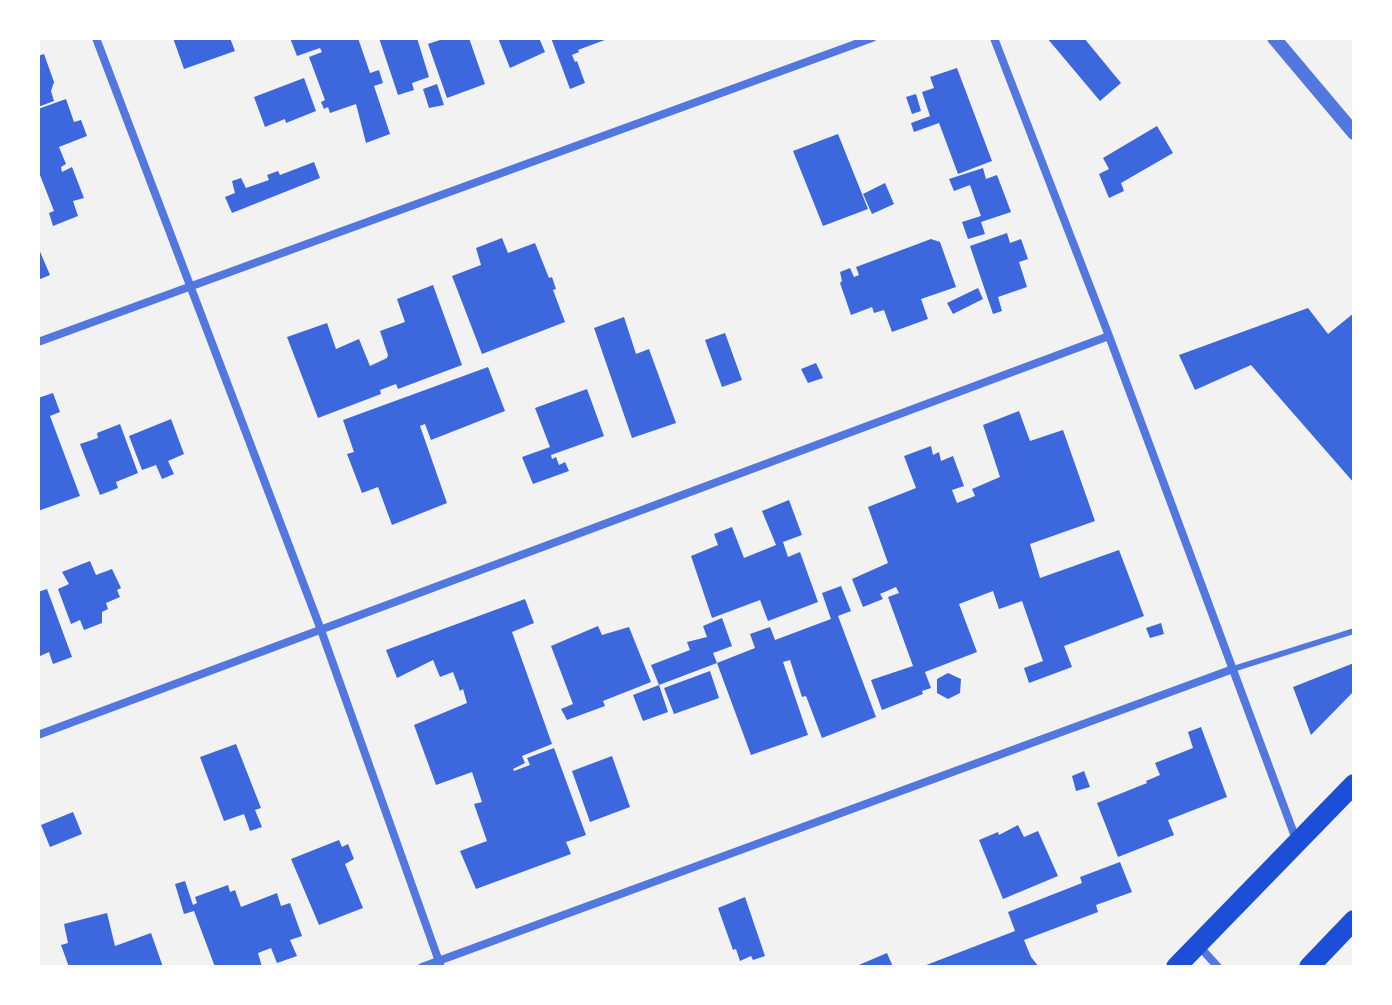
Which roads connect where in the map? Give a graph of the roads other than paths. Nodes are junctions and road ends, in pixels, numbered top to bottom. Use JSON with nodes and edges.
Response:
{"nodes":[{"id":1,"x":96,"y":38,"type":"edge"},
{"id":2,"x":872,"y":38,"type":"edge"},
{"id":3,"x":994,"y":38,"type":"edge"},
{"id":4,"x":1274,"y":38,"type":"edge"},
{"id":5,"x":1354,"y":133,"type":"edge"},
{"id":6,"x":191,"y":285,"type":"junction"},
{"id":7,"x":1109,"y":336,"type":"junction"},
{"id":8,"x":38,"y":342,"type":"edge"},
{"id":9,"x":321,"y":630,"type":"junction"},
{"id":10,"x":1354,"y":631,"type":"edge"},
{"id":11,"x":1233,"y":669,"type":"junction"},
{"id":12,"x":38,"y":735,"type":"edge"},
{"id":13,"x":1354,"y":784,"type":"edge"},
{"id":14,"x":1297,"y":842,"type":"junction"},
{"id":15,"x":1354,"y":920,"type":"edge"},
{"id":16,"x":1198,"y":945,"type":"junction"},
{"id":17,"x":440,"y":964,"type":"edge"},
{"id":18,"x":422,"y":967,"type":"edge"},
{"id":19,"x":1176,"y":967,"type":"edge"},
{"id":20,"x":1218,"y":967,"type":"edge"},
{"id":21,"x":1309,"y":967,"type":"edge"}],
"edges":[{"from":1,"to":6,"type":"street"},
{"from":2,"to":6,"type":"street"},
{"from":3,"to":7,"type":"street"},
{"from":4,"to":5,"type":"street"},
{"from":6,"to":8,"type":"street"},
{"from":6,"to":9,"type":"street"},
{"from":7,"to":9,"type":"street"},
{"from":7,"to":11,"type":"street"},
{"from":9,"to":12,"type":"street"},
{"from":9,"to":17,"type":"street"},
{"from":10,"to":11,"type":"lane"},
{"from":11,"to":14,"type":"street"},
{"from":11,"to":17,"type":"street"},
{"from":13,"to":14,"type":"main road"},
{"from":14,"to":16,"type":"main road"},
{"from":15,"to":21,"type":"main road"},
{"from":16,"to":19,"type":"main road"},
{"from":16,"to":20,"type":"street"},
{"from":17,"to":18,"type":"street"}]}
